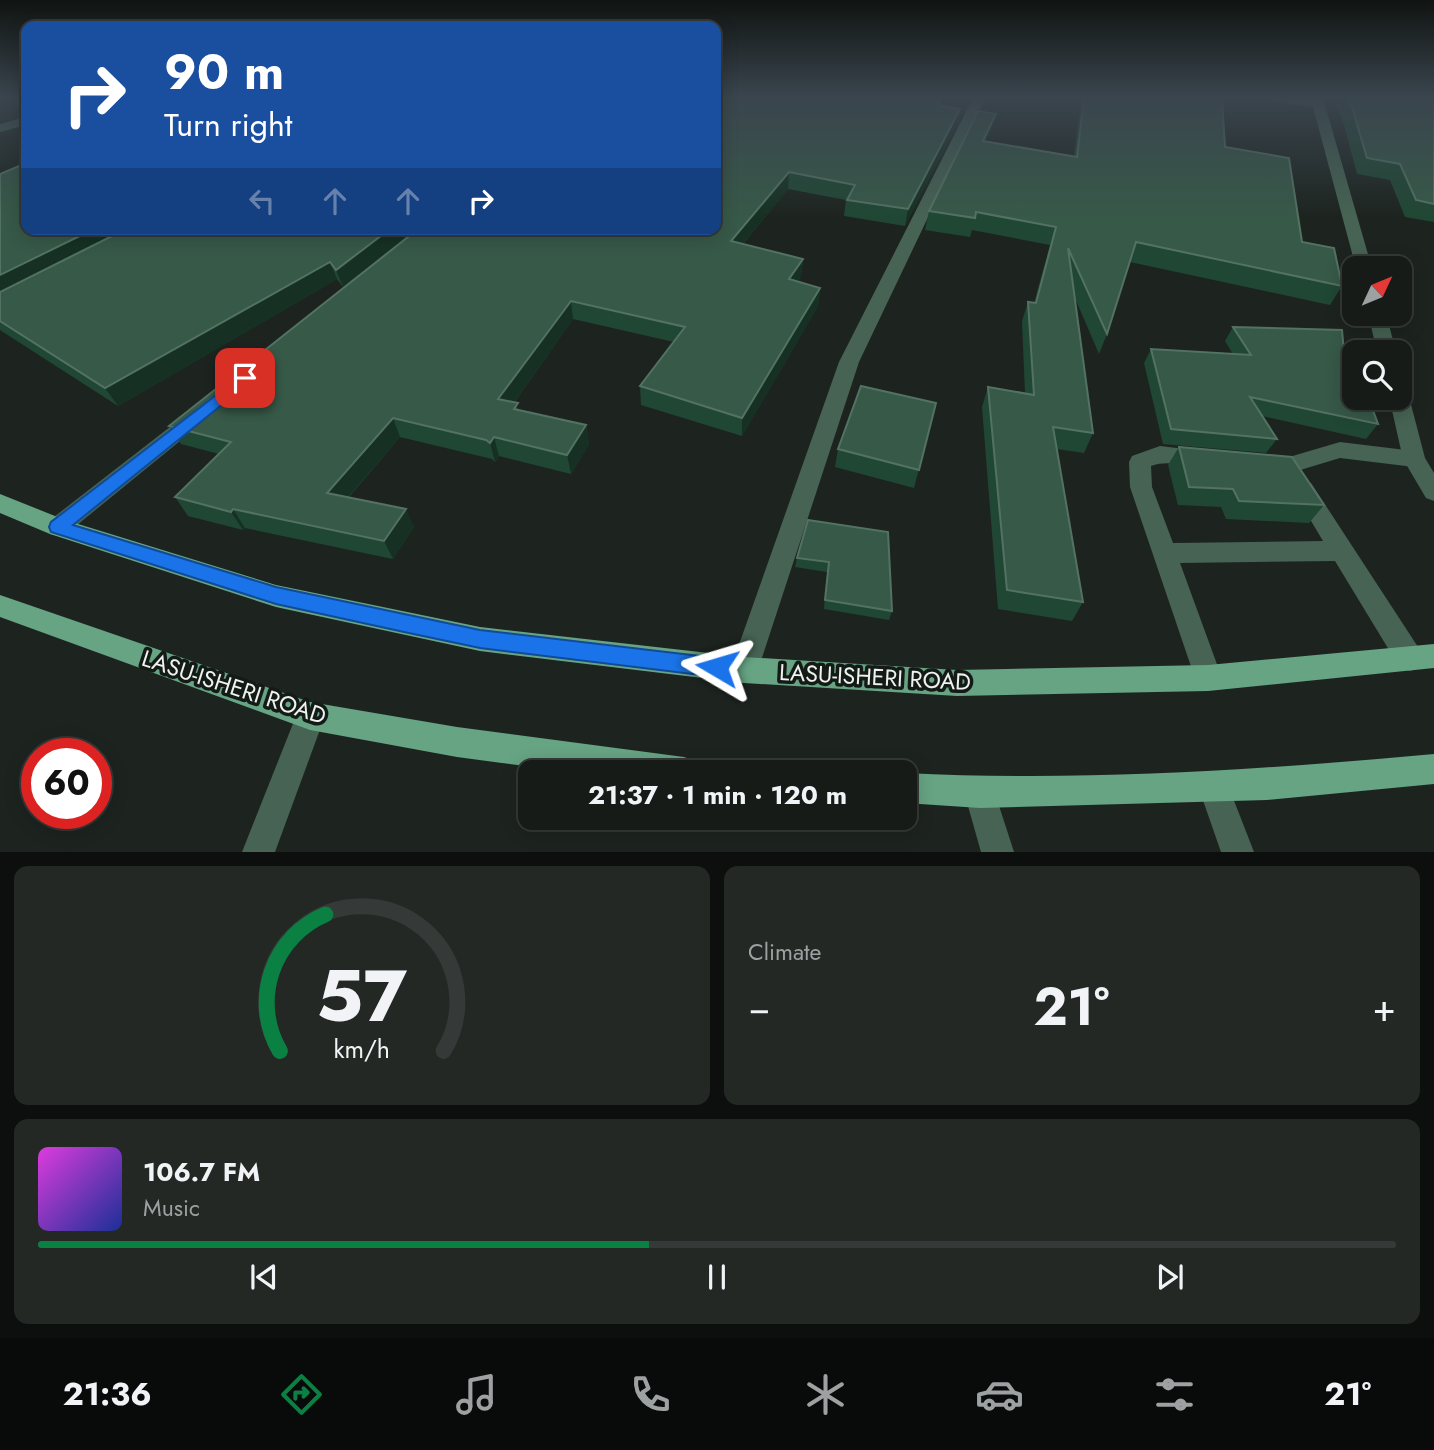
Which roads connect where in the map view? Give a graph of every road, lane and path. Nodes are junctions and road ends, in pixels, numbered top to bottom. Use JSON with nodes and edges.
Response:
{"nodes":[{"id":1,"x":959,"y":138,"type":"edge"},
{"id":2,"x":1328,"y":138,"type":"edge"},
{"id":3,"x":1361,"y":256,"type":"edge"},
{"id":4,"x":208,"y":408,"type":"edge"},
{"id":5,"x":1402,"y":410,"type":"edge"},
{"id":6,"x":1414,"y":459,"type":"junction"},
{"id":7,"x":1227,"y":460,"type":"edge"},
{"id":8,"x":1434,"y":492,"type":"edge"},
{"id":9,"x":0,"y":503,"type":"edge"},
{"id":10,"x":58,"y":527,"type":"junction"},
{"id":11,"x":1343,"y":551,"type":"junction"},
{"id":12,"x":1163,"y":553,"type":"junction"},
{"id":13,"x":0,"y":606,"type":"edge"},
{"id":14,"x":1422,"y":658,"type":"edge"},
{"id":15,"x":744,"y":670,"type":"junction"},
{"id":16,"x":1208,"y":678,"type":"junction"},
{"id":17,"x":310,"y":716,"type":"junction"},
{"id":18,"x":593,"y":760,"type":"edge"},
{"id":19,"x":1434,"y":769,"type":"edge"},
{"id":20,"x":1213,"y":786,"type":"junction"},
{"id":21,"x":917,"y":789,"type":"edge"},
{"id":22,"x":980,"y":792,"type":"junction"},
{"id":23,"x":258,"y":852,"type":"edge"},
{"id":24,"x":998,"y":852,"type":"edge"},
{"id":25,"x":1238,"y":852,"type":"edge"}],
"edges":[{"from":1,"to":15,"type":"street"},
{"from":2,"to":3,"type":"street"},
{"from":4,"to":10,"type":"street"},
{"from":5,"to":6,"type":"street"},
{"from":6,"to":8,"type":"street"},
{"from":6,"to":11,"type":"street"},
{"from":7,"to":12,"type":"street"},
{"from":9,"to":10,"type":"main road","name":"LASU-ISHERI ROAD"},
{"from":10,"to":15,"type":"main road","name":"LASU-ISHERI ROAD"},
{"from":11,"to":12,"type":"street"},
{"from":11,"to":14,"type":"street"},
{"from":12,"to":16,"type":"street"},
{"from":13,"to":17,"type":"main road","name":"LASU-ISHERI ROAD"},
{"from":14,"to":16,"type":"main road","name":"LASU-ISHERI ROAD"},
{"from":15,"to":16,"type":"main road","name":"LASU-ISHERI ROAD"},
{"from":17,"to":18,"type":"main road","name":"LASU-ISHERI ROAD"},
{"from":17,"to":23,"type":"street"},
{"from":19,"to":20,"type":"main road"},
{"from":20,"to":22,"type":"main road"},
{"from":20,"to":25,"type":"street"},
{"from":21,"to":22,"type":"main road"},
{"from":22,"to":24,"type":"street"}]}
